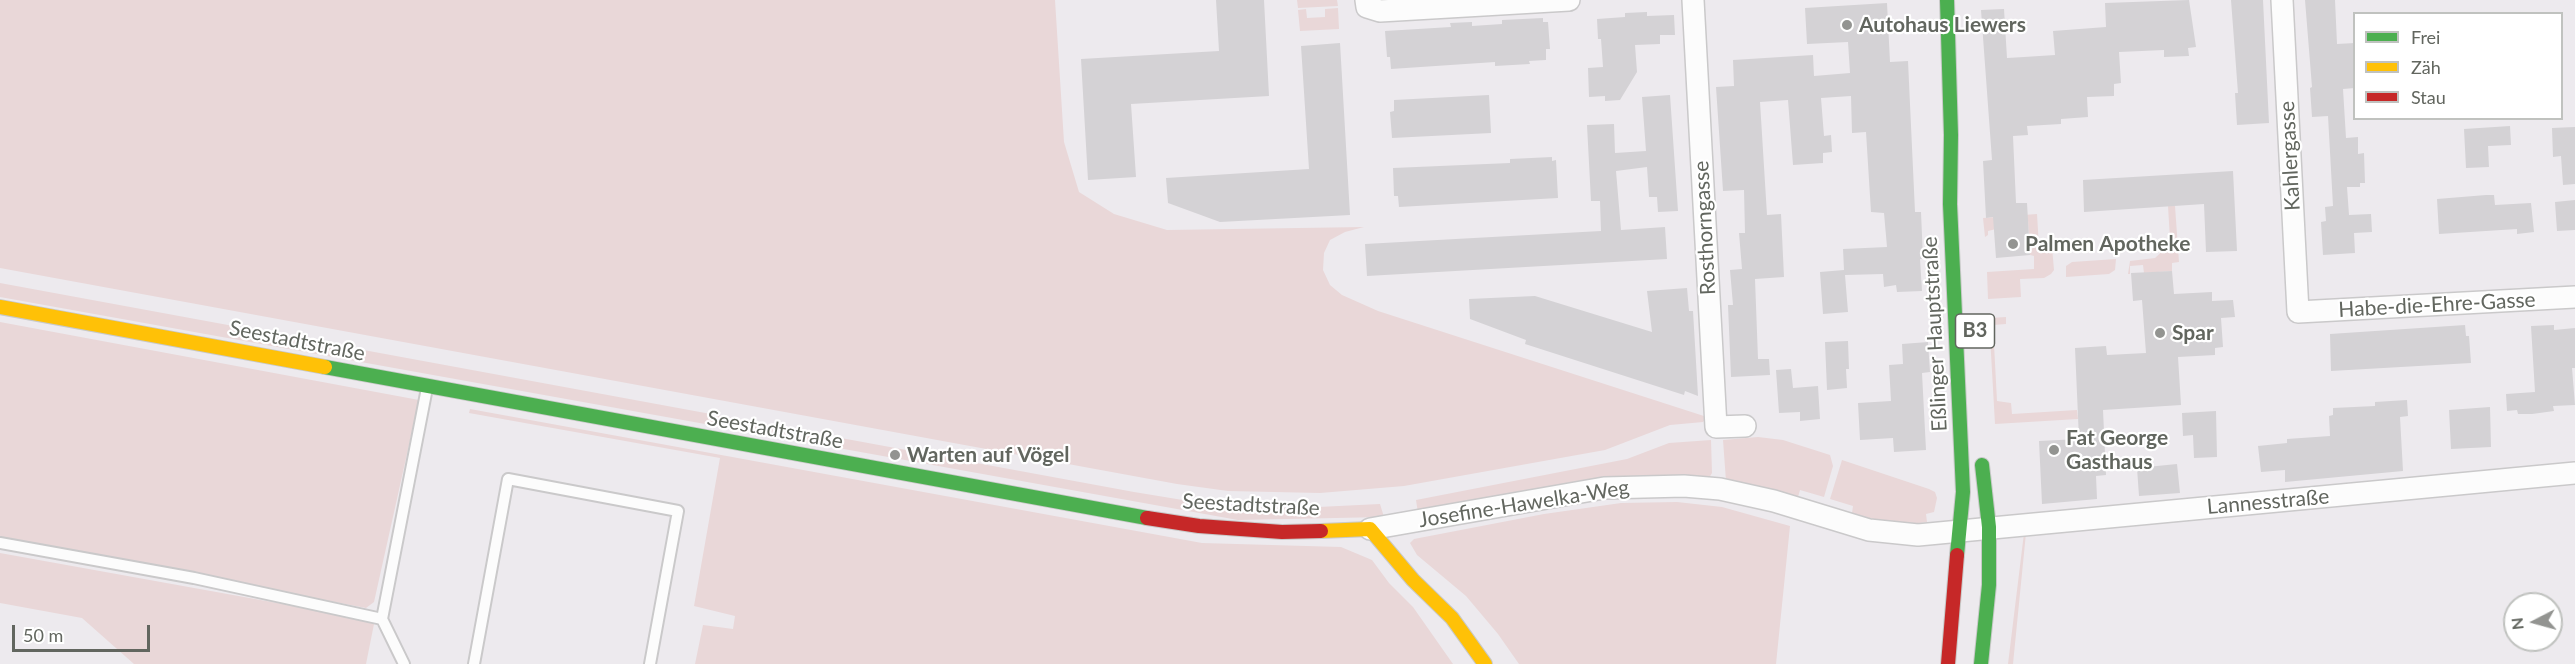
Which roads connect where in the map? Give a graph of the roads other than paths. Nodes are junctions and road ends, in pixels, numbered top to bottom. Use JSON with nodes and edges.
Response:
{"nodes":[{"id":1,"x":1569,"y":0,"type":"edge"},
{"id":2,"x":1693,"y":0,"type":"edge"},
{"id":3,"x":1947,"y":0,"type":"edge"},
{"id":4,"x":2282,"y":0,"type":"edge"},
{"id":5,"x":1367,"y":4,"type":"edge"},
{"id":6,"x":1951,"y":135,"type":"junction"},
{"id":7,"x":1965,"y":220,"type":"dead end"},
{"id":8,"x":2575,"y":297,"type":"edge"},
{"id":9,"x":0,"y":307,"type":"edge"},
{"id":10,"x":2298,"y":312,"type":"joint"},
{"id":11,"x":427,"y":387,"type":"junction"},
{"id":12,"x":1745,"y":426,"type":"dead end"},
{"id":13,"x":1981,"y":446,"type":"dead end"},
{"id":14,"x":2575,"y":473,"type":"edge"},
{"id":15,"x":1989,"y":527,"type":"junction"},
{"id":16,"x":1371,"y":529,"type":"junction"},
{"id":17,"x":1960,"y":532,"type":"junction"},
{"id":18,"x":0,"y":543,"type":"edge"},
{"id":19,"x":382,"y":619,"type":"junction"},
{"id":20,"x":404,"y":664,"type":"edge"},
{"id":21,"x":474,"y":664,"type":"edge"},
{"id":22,"x":650,"y":664,"type":"edge"},
{"id":23,"x":1485,"y":664,"type":"edge"},
{"id":24,"x":1948,"y":664,"type":"edge"},
{"id":25,"x":1982,"y":664,"type":"edge"}],
"edges":[{"from":1,"to":5,"type":"street"},
{"from":2,"to":12,"type":"street","name":"Rosthorngasse"},
{"from":3,"to":6,"type":"street","name":"Eßlinger Hauptstraße","number":"B3"},
{"from":4,"to":10,"type":"street","name":"Kahlergasse"},
{"from":6,"to":7,"type":"street","name":"Eßlinger Hauptstraße","number":"B3"},
{"from":6,"to":17,"type":"street","name":"Eßlinger Hauptstraße","number":"B3"},
{"from":8,"to":10,"type":"street","name":"Habe-die-Ehre-Gasse"},
{"from":9,"to":11,"type":"street","name":"Seestadtstraße"},
{"from":11,"to":16,"type":"street","name":"Seestadtstraße"},
{"from":11,"to":19,"type":"lane"},
{"from":13,"to":15,"type":"street"},
{"from":14,"to":15,"type":"street","name":"Lannesstraße"},
{"from":15,"to":17,"type":"street","name":"Lannesstraße"},
{"from":15,"to":25,"type":"street"},
{"from":16,"to":17,"type":"street","name":"Josefine-Hawelka-Weg"},
{"from":16,"to":23,"type":"street"},
{"from":17,"to":24,"type":"street","number":"B3"},
{"from":18,"to":19,"type":"lane"},
{"from":19,"to":20,"type":"lane"},
{"from":21,"to":22,"type":"lane"}]}
